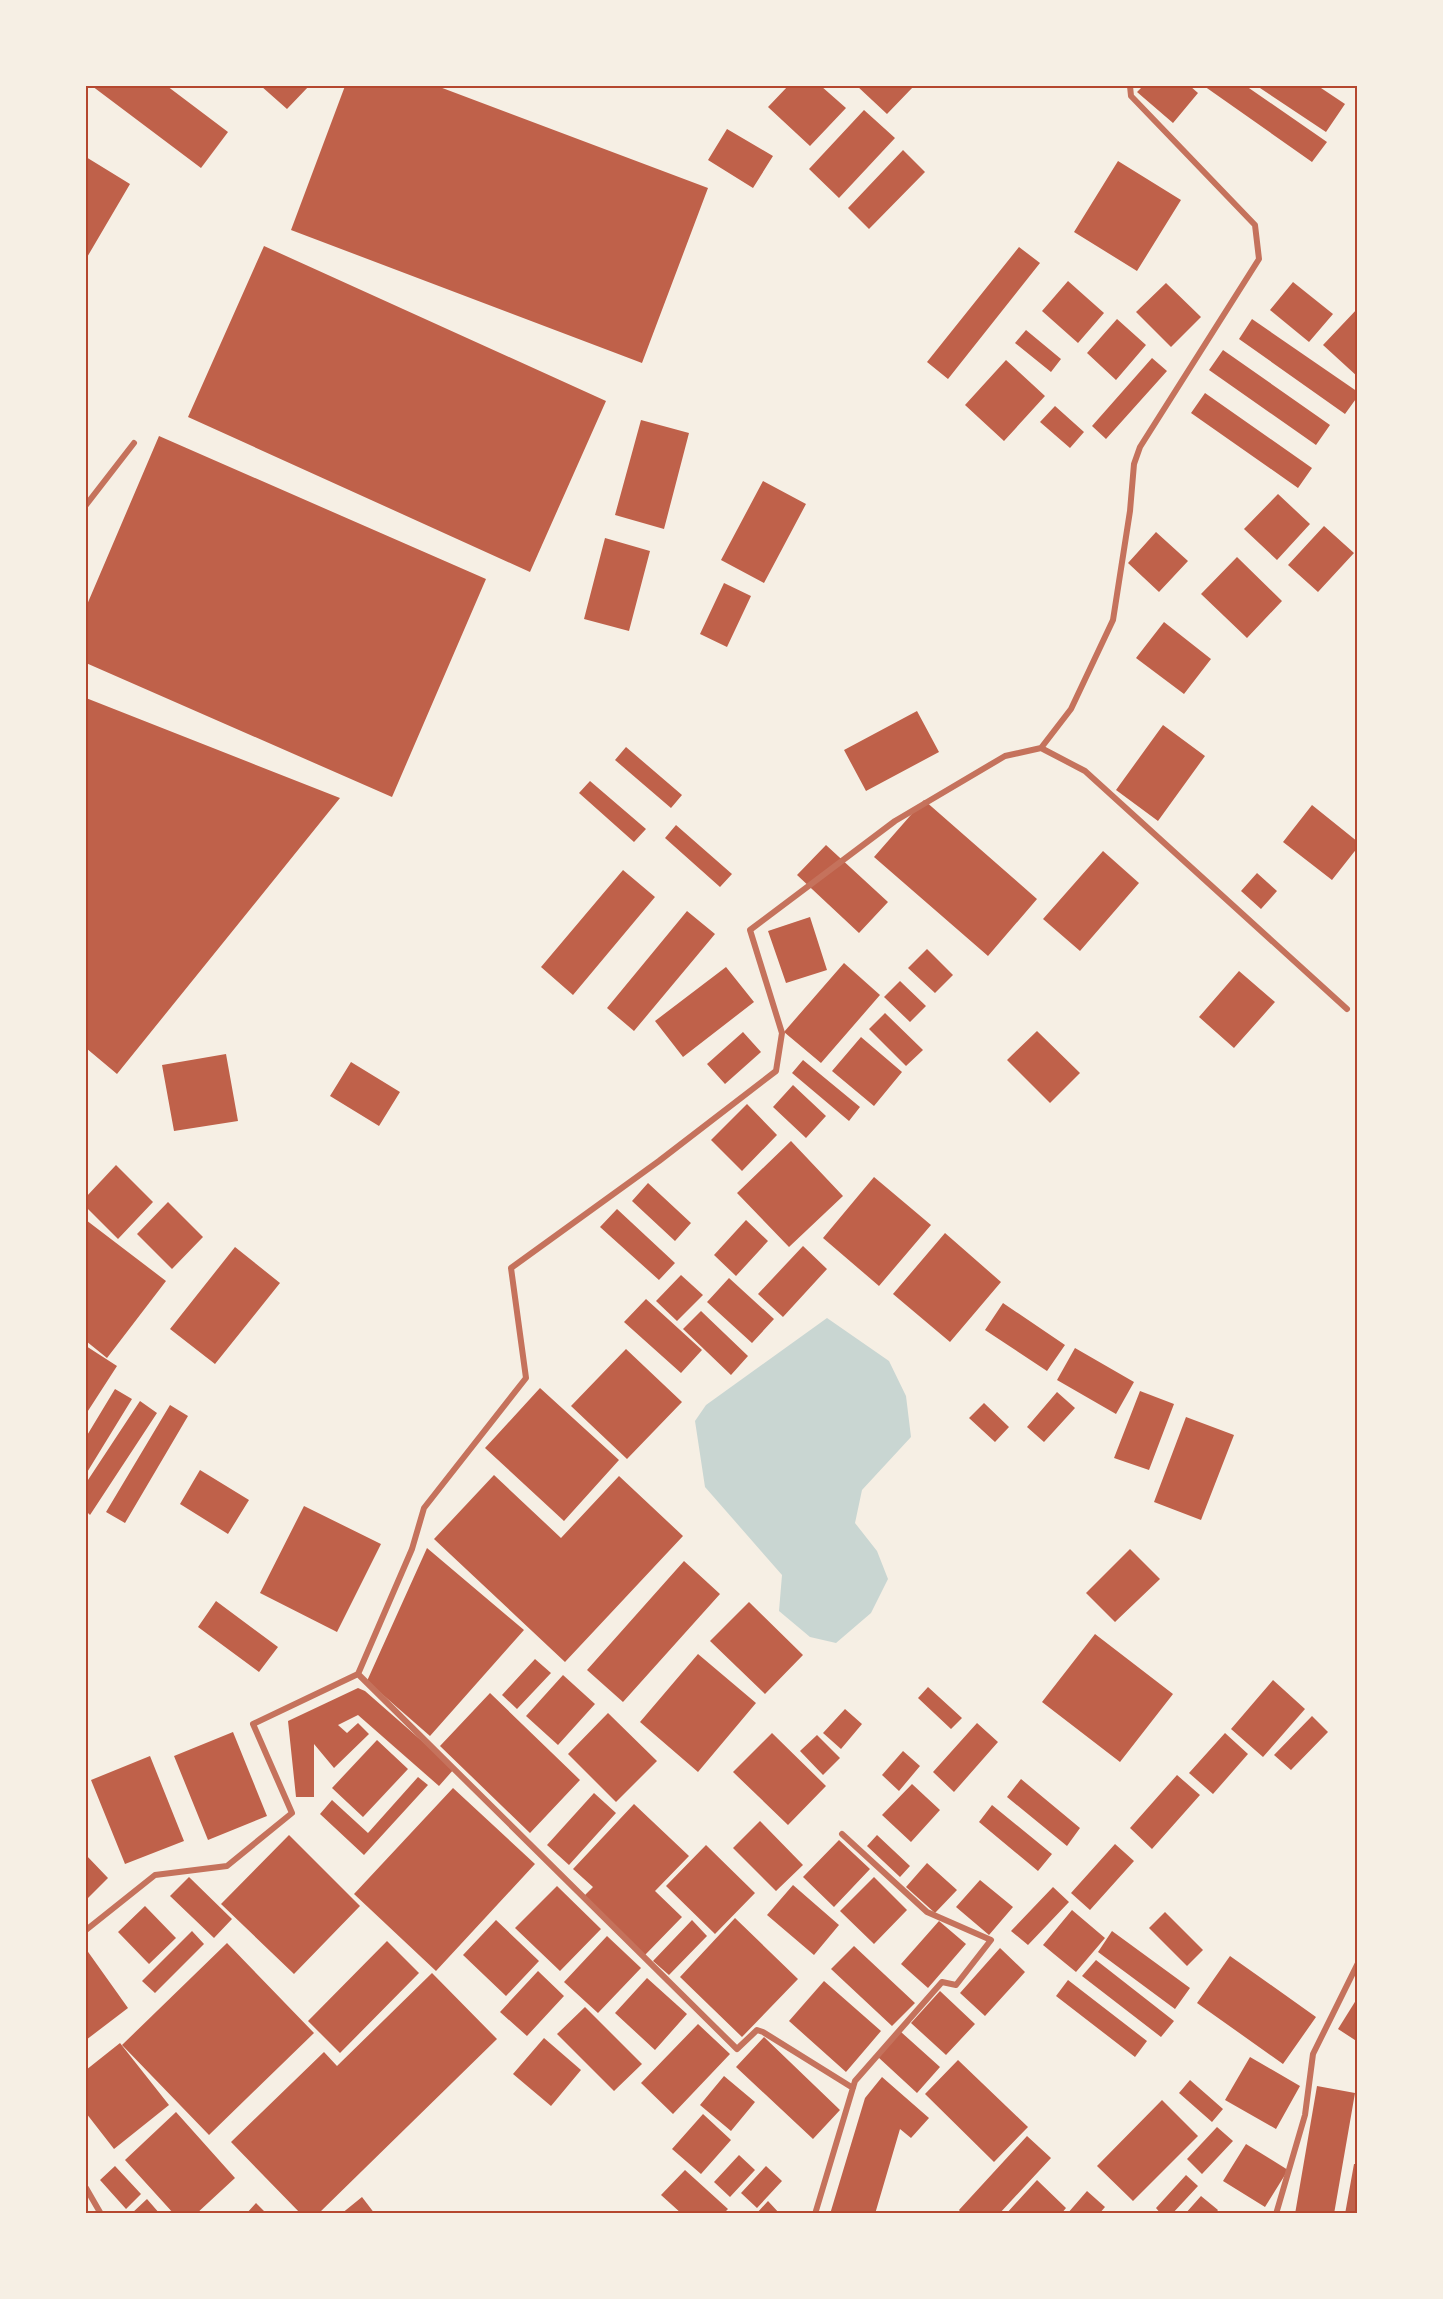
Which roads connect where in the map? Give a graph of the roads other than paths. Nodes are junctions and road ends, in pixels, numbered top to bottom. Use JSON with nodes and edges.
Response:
{"nodes":[{"id":1,"x":1130,"y":86,"type":"edge"},
{"id":2,"x":134,"y":443,"type":"dead end"},
{"id":3,"x":86,"y":505,"type":"edge"},
{"id":4,"x":1041,"y":748,"type":"junction"},
{"id":5,"x":1347,"y":1010,"type":"dead end"},
{"id":6,"x":358,"y":1674,"type":"junction"},
{"id":7,"x":842,"y":1834,"type":"dead end"},
{"id":8,"x":86,"y":1930,"type":"edge"},
{"id":9,"x":1358,"y":1963,"type":"edge"},
{"id":10,"x":853,"y":2088,"type":"junction"},
{"id":11,"x":86,"y":2188,"type":"edge"},
{"id":12,"x":101,"y":2214,"type":"edge"},
{"id":13,"x":815,"y":2214,"type":"edge"},
{"id":14,"x":1276,"y":2214,"type":"edge"}],
"edges":[{"from":1,"to":4,"type":"street"},
{"from":2,"to":3,"type":"street"},
{"from":4,"to":5,"type":"street"},
{"from":4,"to":6,"type":"street"},
{"from":6,"to":8,"type":"street"},
{"from":6,"to":10,"type":"street"},
{"from":7,"to":10,"type":"street"},
{"from":9,"to":14,"type":"street"},
{"from":10,"to":13,"type":"street"},
{"from":11,"to":12,"type":"street"}]}
